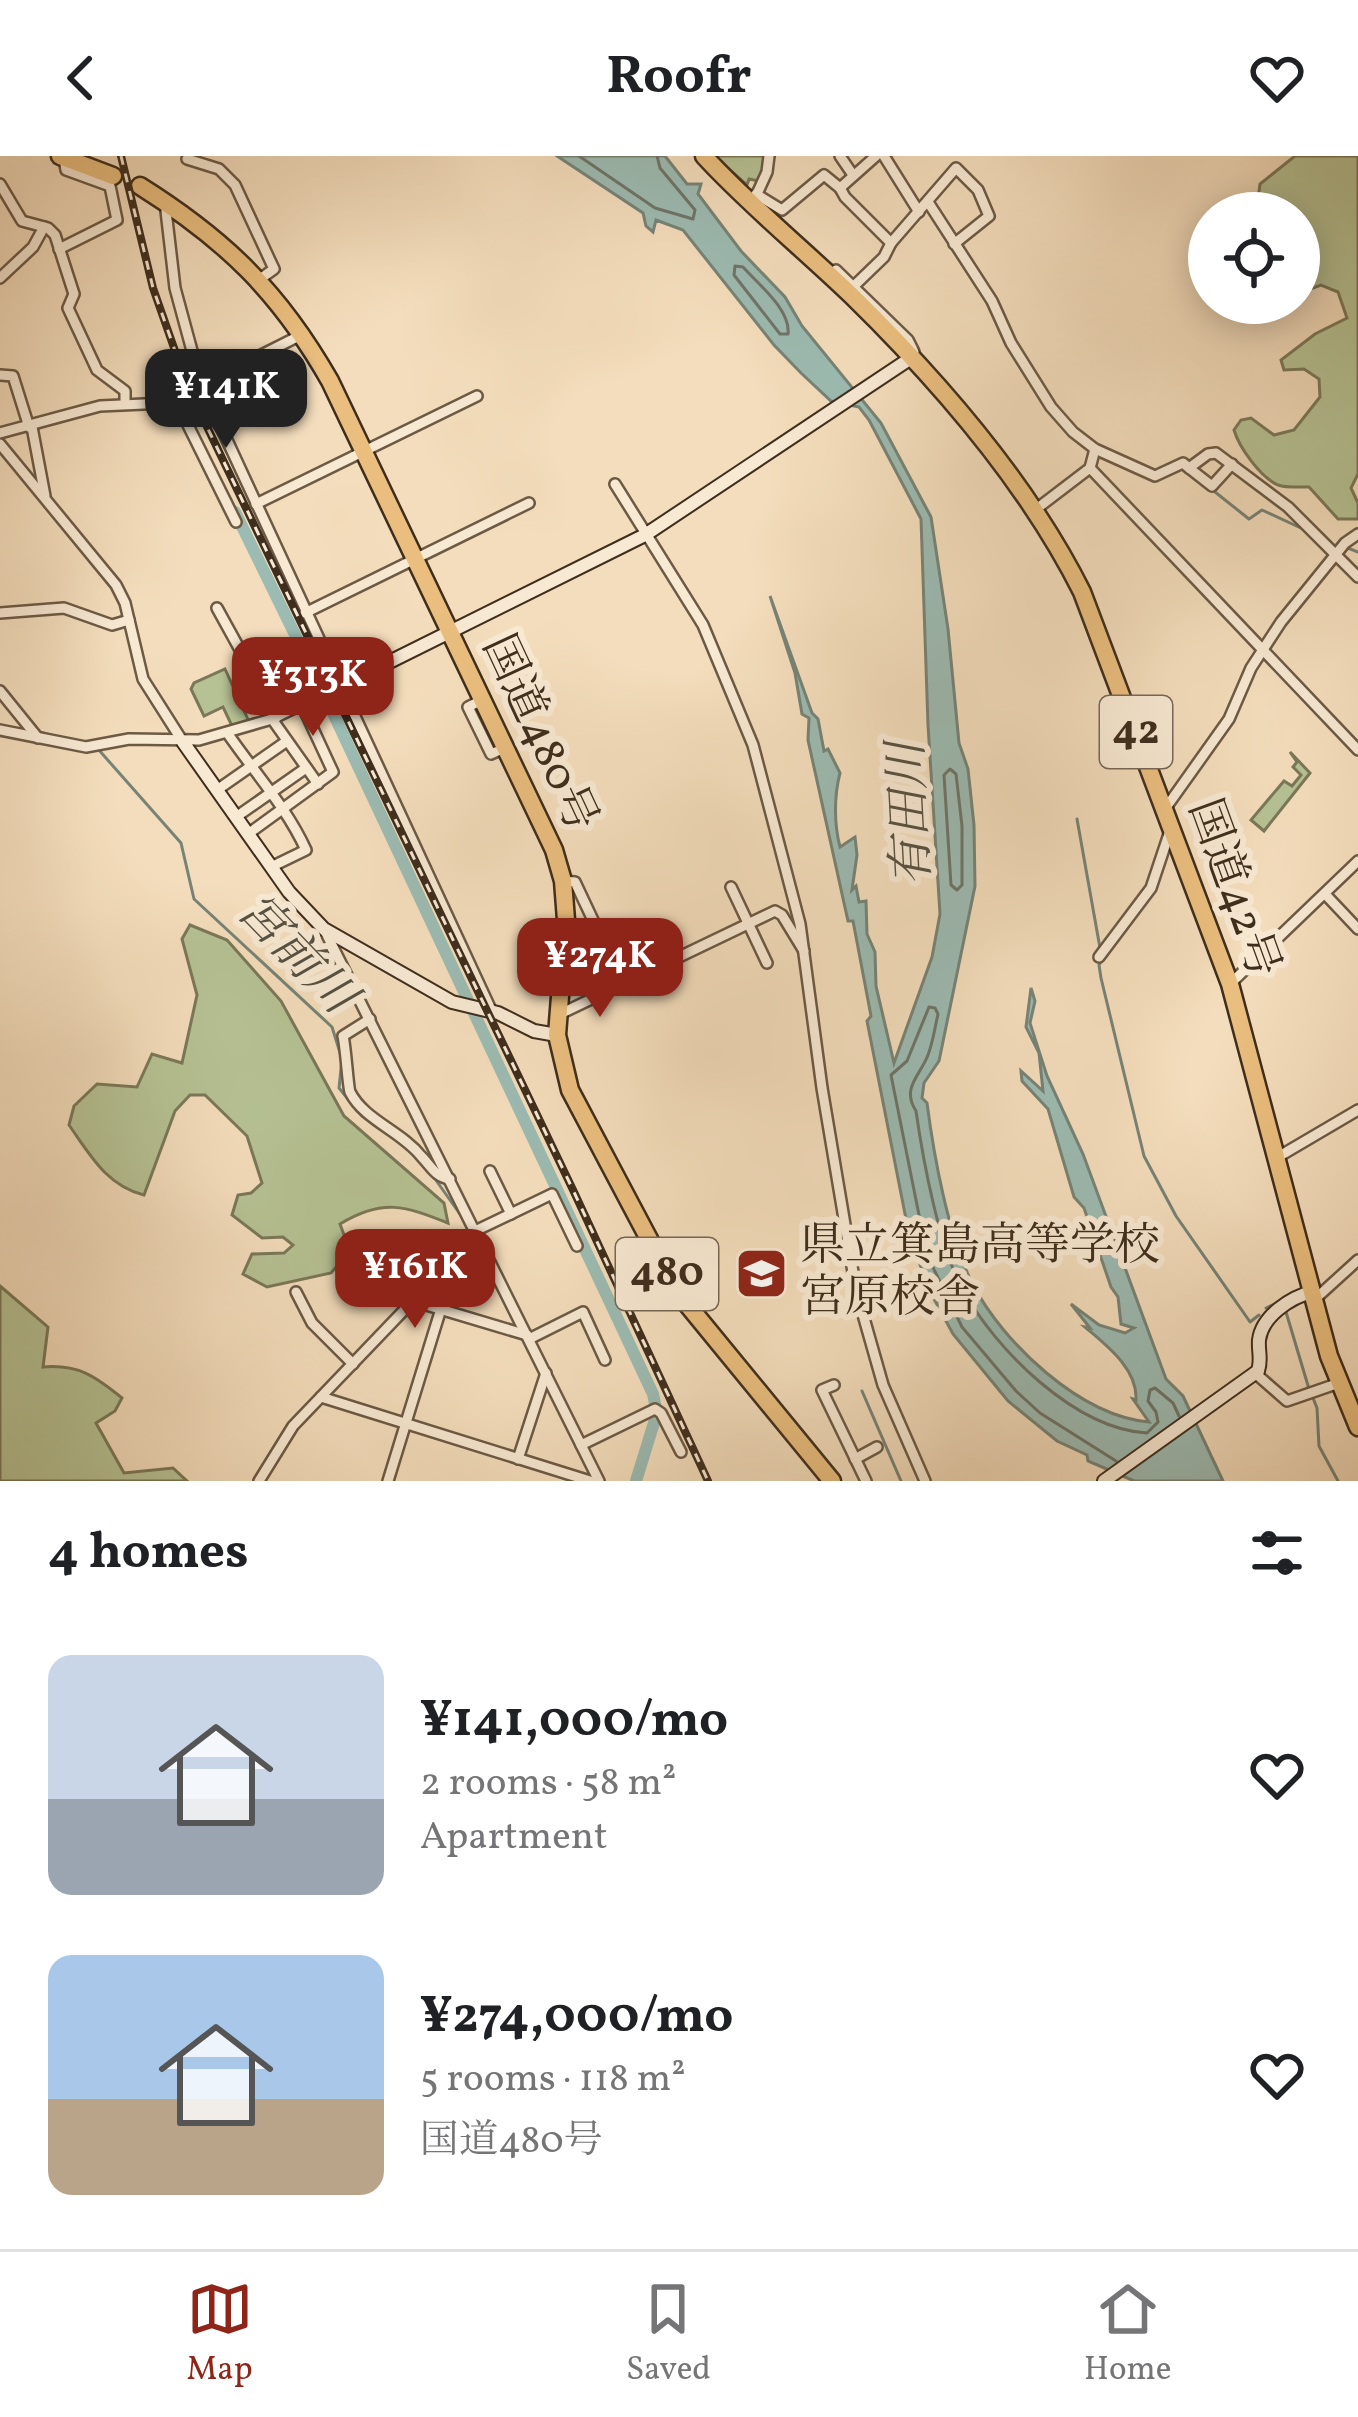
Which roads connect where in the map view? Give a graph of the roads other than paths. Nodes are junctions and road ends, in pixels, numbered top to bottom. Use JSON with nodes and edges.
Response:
{"nodes":[{"id":1,"x":62,"y":156,"type":"edge"},
{"id":2,"x":704,"y":156,"type":"edge"},
{"id":3,"x":769,"y":156,"type":"edge"},
{"id":4,"x":840,"y":156,"type":"edge"},
{"id":5,"x":880,"y":156,"type":"edge"},
{"id":6,"x":187,"y":159,"type":"dead end"},
{"id":7,"x":957,"y":161,"type":"edge"},
{"id":8,"x":99,"y":167,"type":"edge"},
{"id":9,"x":853,"y":175,"type":"junction"},
{"id":10,"x":0,"y":184,"type":"edge"},
{"id":11,"x":140,"y":186,"type":"dead end"},
{"id":12,"x":840,"y":188,"type":"junction"},
{"id":13,"x":754,"y":200,"type":"junction"},
{"id":14,"x":928,"y":202,"type":"junction"},
{"id":15,"x":169,"y":204,"type":"junction"},
{"id":16,"x":919,"y":212,"type":"junction"},
{"id":17,"x":44,"y":227,"type":"junction"},
{"id":18,"x":891,"y":243,"type":"junction"},
{"id":19,"x":954,"y":244,"type":"junction"},
{"id":20,"x":59,"y":250,"type":"junction"},
{"id":21,"x":819,"y":268,"type":"junction"},
{"id":22,"x":0,"y":278,"type":"edge"},
{"id":23,"x":260,"y":279,"type":"junction"},
{"id":24,"x":855,"y":285,"type":"junction"},
{"id":25,"x":303,"y":334,"type":"junction"},
{"id":26,"x":905,"y":362,"type":"junction"},
{"id":27,"x":0,"y":375,"type":"edge"},
{"id":28,"x":201,"y":384,"type":"junction"},
{"id":29,"x":477,"y":396,"type":"dead end"},
{"id":30,"x":175,"y":399,"type":"junction"},
{"id":31,"x":125,"y":403,"type":"junction"},
{"id":32,"x":30,"y":427,"type":"junction"},
{"id":33,"x":0,"y":433,"type":"edge"},
{"id":34,"x":0,"y":444,"type":"edge"},
{"id":35,"x":1095,"y":449,"type":"junction"},
{"id":36,"x":364,"y":451,"type":"junction"},
{"id":37,"x":1232,"y":464,"type":"junction"},
{"id":38,"x":1090,"y":468,"type":"junction"},
{"id":39,"x":1189,"y":468,"type":"junction"},
{"id":40,"x":615,"y":484,"type":"dead end"},
{"id":41,"x":45,"y":496,"type":"junction"},
{"id":42,"x":529,"y":503,"type":"dead end"},
{"id":43,"x":256,"y":504,"type":"junction"},
{"id":44,"x":1035,"y":510,"type":"junction"},
{"id":45,"x":236,"y":522,"type":"dead end"},
{"id":46,"x":650,"y":532,"type":"junction"},
{"id":47,"x":1358,"y":534,"type":"edge"},
{"id":48,"x":1339,"y":555,"type":"junction"},
{"id":49,"x":416,"y":559,"type":"junction"},
{"id":50,"x":1358,"y":577,"type":"edge"},
{"id":51,"x":217,"y":608,"type":"dead end"},
{"id":52,"x":0,"y":613,"type":"edge"},
{"id":53,"x":305,"y":613,"type":"junction"},
{"id":54,"x":129,"y":620,"type":"junction"},
{"id":55,"x":451,"y":632,"type":"junction"},
{"id":56,"x":1262,"y":651,"type":"junction"},
{"id":57,"x":342,"y":685,"type":"junction"},
{"id":58,"x":0,"y":691,"type":"edge"},
{"id":59,"x":302,"y":705,"type":"junction"},
{"id":60,"x":274,"y":718,"type":"junction"},
{"id":61,"x":0,"y":730,"type":"edge"},
{"id":62,"x":228,"y":734,"type":"junction"},
{"id":63,"x":38,"y":738,"type":"junction"},
{"id":64,"x":287,"y":741,"type":"junction"},
{"id":65,"x":183,"y":742,"type":"junction"},
{"id":66,"x":1358,"y":750,"type":"edge"},
{"id":67,"x":250,"y":766,"type":"junction"},
{"id":68,"x":306,"y":768,"type":"junction"},
{"id":69,"x":318,"y":784,"type":"junction"},
{"id":70,"x":217,"y":790,"type":"junction"},
{"id":71,"x":269,"y":794,"type":"junction"},
{"id":72,"x":282,"y":809,"type":"junction"},
{"id":73,"x":236,"y":817,"type":"junction"},
{"id":74,"x":1168,"y":818,"type":"junction"},
{"id":75,"x":248,"y":834,"type":"junction"},
{"id":76,"x":1358,"y":861,"type":"edge"},
{"id":77,"x":271,"y":867,"type":"junction"},
{"id":78,"x":563,"y":881,"type":"junction"},
{"id":79,"x":731,"y":887,"type":"dead end"},
{"id":80,"x":1324,"y":894,"type":"junction"},
{"id":81,"x":749,"y":922,"type":"junction"},
{"id":82,"x":324,"y":929,"type":"junction"},
{"id":83,"x":1358,"y":929,"type":"edge"},
{"id":84,"x":804,"y":950,"type":"junction"},
{"id":85,"x":1099,"y":957,"type":"dead end"},
{"id":86,"x":767,"y":963,"type":"dead end"},
{"id":87,"x":622,"y":984,"type":"junction"},
{"id":88,"x":1231,"y":984,"type":"junction"},
{"id":89,"x":492,"y":1012,"type":"junction"},
{"id":90,"x":558,"y":1016,"type":"junction"},
{"id":91,"x":370,"y":1019,"type":"junction"},
{"id":92,"x":557,"y":1035,"type":"junction"},
{"id":93,"x":1358,"y":1110,"type":"edge"},
{"id":94,"x":422,"y":1122,"type":"junction"},
{"id":95,"x":399,"y":1133,"type":"junction"},
{"id":96,"x":1278,"y":1157,"type":"junction"},
{"id":97,"x":490,"y":1171,"type":"dead end"},
{"id":98,"x":450,"y":1179,"type":"junction"},
{"id":99,"x":511,"y":1214,"type":"junction"},
{"id":100,"x":476,"y":1233,"type":"junction"},
{"id":101,"x":577,"y":1246,"type":"dead end"},
{"id":102,"x":458,"y":1255,"type":"junction"},
{"id":103,"x":1358,"y":1260,"type":"edge"},
{"id":104,"x":296,"y":1292,"type":"dead end"},
{"id":105,"x":1313,"y":1296,"type":"junction"},
{"id":106,"x":413,"y":1301,"type":"junction"},
{"id":107,"x":441,"y":1310,"type":"junction"},
{"id":108,"x":528,"y":1337,"type":"junction"},
{"id":109,"x":605,"y":1360,"type":"dead end"},
{"id":110,"x":353,"y":1364,"type":"junction"},
{"id":111,"x":546,"y":1372,"type":"junction"},
{"id":112,"x":1252,"y":1375,"type":"junction"},
{"id":113,"x":834,"y":1385,"type":"dead end"},
{"id":114,"x":1347,"y":1391,"type":"edge"},
{"id":115,"x":321,"y":1397,"type":"junction"},
{"id":116,"x":406,"y":1424,"type":"junction"},
{"id":117,"x":1358,"y":1427,"type":"edge"},
{"id":118,"x":581,"y":1445,"type":"junction"},
{"id":119,"x":878,"y":1447,"type":"dead end"},
{"id":120,"x":680,"y":1452,"type":"dead end"},
{"id":121,"x":518,"y":1459,"type":"junction"},
{"id":122,"x":855,"y":1459,"type":"junction"},
{"id":123,"x":260,"y":1481,"type":"edge"},
{"id":124,"x":388,"y":1481,"type":"edge"},
{"id":125,"x":590,"y":1481,"type":"edge"},
{"id":126,"x":599,"y":1481,"type":"edge"},
{"id":127,"x":832,"y":1481,"type":"edge"},
{"id":128,"x":866,"y":1481,"type":"edge"},
{"id":129,"x":925,"y":1481,"type":"edge"},
{"id":130,"x":1105,"y":1481,"type":"edge"}],
"edges":[{"from":1,"to":8,"type":"highway"},
{"from":1,"to":20,"type":"street"},
{"from":2,"to":13,"type":"highway","name":"国道42号","number":"42"},
{"from":3,"to":13,"type":"street"},
{"from":4,"to":9,"type":"street"},
{"from":5,"to":9,"type":"street"},
{"from":5,"to":16,"type":"street"},
{"from":6,"to":23,"type":"street"},
{"from":7,"to":14,"type":"street"},
{"from":7,"to":19,"type":"street"},
{"from":9,"to":12,"type":"street"},
{"from":10,"to":17,"type":"street"},
{"from":11,"to":15,"type":"highway","name":"国道480号","number":"480"},
{"from":12,"to":13,"type":"street"},
{"from":12,"to":18,"type":"street"},
{"from":13,"to":21,"type":"highway","name":"国道42号","number":"42"},
{"from":14,"to":16,"type":"street"},
{"from":14,"to":19,"type":"street"},
{"from":15,"to":23,"type":"highway","name":"国道480号","number":"480"},
{"from":15,"to":28,"type":"street"},
{"from":16,"to":18,"type":"street"},
{"from":17,"to":20,"type":"street"},
{"from":17,"to":22,"type":"street"},
{"from":18,"to":24,"type":"street"},
{"from":19,"to":35,"type":"street"},
{"from":20,"to":31,"type":"street"},
{"from":21,"to":24,"type":"street"},
{"from":21,"to":26,"type":"highway","name":"国道42号","number":"42"},
{"from":23,"to":25,"type":"highway","name":"国道480号","number":"480"},
{"from":24,"to":26,"type":"street"},
{"from":25,"to":28,"type":"street"},
{"from":25,"to":36,"type":"highway","name":"国道480号","number":"480"},
{"from":26,"to":44,"type":"highway","name":"国道42号","number":"42"},
{"from":26,"to":46,"type":"street"},
{"from":27,"to":32,"type":"street"},
{"from":28,"to":30,"type":"street"},
{"from":28,"to":43,"type":"street"},
{"from":29,"to":36,"type":"street"},
{"from":30,"to":31,"type":"street"},
{"from":30,"to":45,"type":"street"},
{"from":31,"to":32,"type":"street"},
{"from":32,"to":33,"type":"street"},
{"from":32,"to":41,"type":"street"},
{"from":34,"to":41,"type":"street"},
{"from":35,"to":38,"type":"street"},
{"from":35,"to":39,"type":"street"},
{"from":36,"to":43,"type":"street"},
{"from":36,"to":49,"type":"highway","name":"国道480号","number":"480"},
{"from":37,"to":39,"type":"street"},
{"from":37,"to":39,"type":"street"},
{"from":37,"to":48,"type":"street"},
{"from":38,"to":44,"type":"street"},
{"from":38,"to":56,"type":"street"},
{"from":40,"to":46,"type":"street"},
{"from":41,"to":54,"type":"street"},
{"from":42,"to":49,"type":"street"},
{"from":43,"to":53,"type":"street"},
{"from":44,"to":74,"type":"highway","name":"国道42号","number":"42"},
{"from":46,"to":55,"type":"street"},
{"from":46,"to":84,"type":"street"},
{"from":47,"to":48,"type":"street"},
{"from":48,"to":50,"type":"street"},
{"from":48,"to":56,"type":"street"},
{"from":49,"to":53,"type":"street"},
{"from":49,"to":55,"type":"highway","name":"国道480号","number":"480"},
{"from":51,"to":60,"type":"street"},
{"from":52,"to":54,"type":"street"},
{"from":53,"to":57,"type":"street"},
{"from":54,"to":65,"type":"street"},
{"from":55,"to":57,"type":"street"},
{"from":55,"to":78,"type":"highway","name":"国道480号","number":"480"},
{"from":56,"to":66,"type":"street"},
{"from":56,"to":74,"type":"street"},
{"from":57,"to":59,"type":"street"},
{"from":57,"to":89,"type":"street"},
{"from":58,"to":63,"type":"street"},
{"from":59,"to":60,"type":"street"},
{"from":59,"to":69,"type":"street"},
{"from":60,"to":62,"type":"street"},
{"from":60,"to":64,"type":"street"},
{"from":61,"to":63,"type":"street"},
{"from":62,"to":65,"type":"street"},
{"from":62,"to":67,"type":"street"},
{"from":63,"to":65,"type":"street"},
{"from":64,"to":67,"type":"street"},
{"from":64,"to":68,"type":"street"},
{"from":65,"to":70,"type":"street"},
{"from":67,"to":70,"type":"street"},
{"from":67,"to":71,"type":"street"},
{"from":68,"to":69,"type":"street"},
{"from":68,"to":71,"type":"street"},
{"from":69,"to":72,"type":"street"},
{"from":70,"to":73,"type":"street"},
{"from":71,"to":72,"type":"street"},
{"from":71,"to":73,"type":"street"},
{"from":72,"to":75,"type":"street"},
{"from":72,"to":77,"type":"street"},
{"from":73,"to":75,"type":"street"},
{"from":74,"to":85,"type":"street"},
{"from":74,"to":88,"type":"highway","name":"国道42号","number":"42"},
{"from":75,"to":77,"type":"street"},
{"from":76,"to":80,"type":"street"},
{"from":77,"to":82,"type":"street"},
{"from":78,"to":87,"type":"street"},
{"from":78,"to":90,"type":"highway","name":"国道480号","number":"480"},
{"from":79,"to":81,"type":"street"},
{"from":80,"to":83,"type":"street"},
{"from":80,"to":88,"type":"street"},
{"from":81,"to":84,"type":"street"},
{"from":81,"to":86,"type":"street"},
{"from":81,"to":87,"type":"street"},
{"from":82,"to":89,"type":"street"},
{"from":82,"to":91,"type":"street"},
{"from":84,"to":129,"type":"street"},
{"from":87,"to":90,"type":"street"},
{"from":88,"to":96,"type":"highway","name":"国道42号","number":"42"},
{"from":89,"to":92,"type":"street"},
{"from":90,"to":92,"type":"highway","name":"国道480号","number":"480"},
{"from":91,"to":94,"type":"street"},
{"from":91,"to":95,"type":"street"},
{"from":92,"to":127,"type":"highway","name":"国道480号","number":"480"},
{"from":93,"to":96,"type":"street"},
{"from":94,"to":95,"type":"street"},
{"from":94,"to":98,"type":"street"},
{"from":95,"to":98,"type":"street"},
{"from":96,"to":105,"type":"highway","name":"国道42号","number":"42"},
{"from":97,"to":99,"type":"street"},
{"from":98,"to":100,"type":"street"},
{"from":99,"to":100,"type":"street"},
{"from":99,"to":101,"type":"street"},
{"from":100,"to":102,"type":"street"},
{"from":100,"to":108,"type":"street"},
{"from":102,"to":106,"type":"street"},
{"from":102,"to":107,"type":"street"},
{"from":103,"to":105,"type":"street"},
{"from":104,"to":110,"type":"street"},
{"from":105,"to":112,"type":"street"},
{"from":105,"to":114,"type":"highway","name":"国道42号","number":"42"},
{"from":106,"to":107,"type":"street"},
{"from":106,"to":110,"type":"street"},
{"from":107,"to":108,"type":"street"},
{"from":107,"to":116,"type":"street"},
{"from":108,"to":109,"type":"street"},
{"from":108,"to":111,"type":"street"},
{"from":110,"to":115,"type":"street"},
{"from":111,"to":118,"type":"street"},
{"from":111,"to":121,"type":"street"},
{"from":112,"to":114,"type":"street"},
{"from":112,"to":130,"type":"street"},
{"from":113,"to":122,"type":"street"},
{"from":114,"to":117,"type":"highway","name":"国道42号","number":"42"},
{"from":115,"to":116,"type":"street"},
{"from":115,"to":123,"type":"street"},
{"from":116,"to":121,"type":"street"},
{"from":116,"to":124,"type":"street"},
{"from":118,"to":120,"type":"street"},
{"from":118,"to":126,"type":"street"},
{"from":119,"to":122,"type":"street"},
{"from":121,"to":125,"type":"street"},
{"from":122,"to":128,"type":"street"}]}
